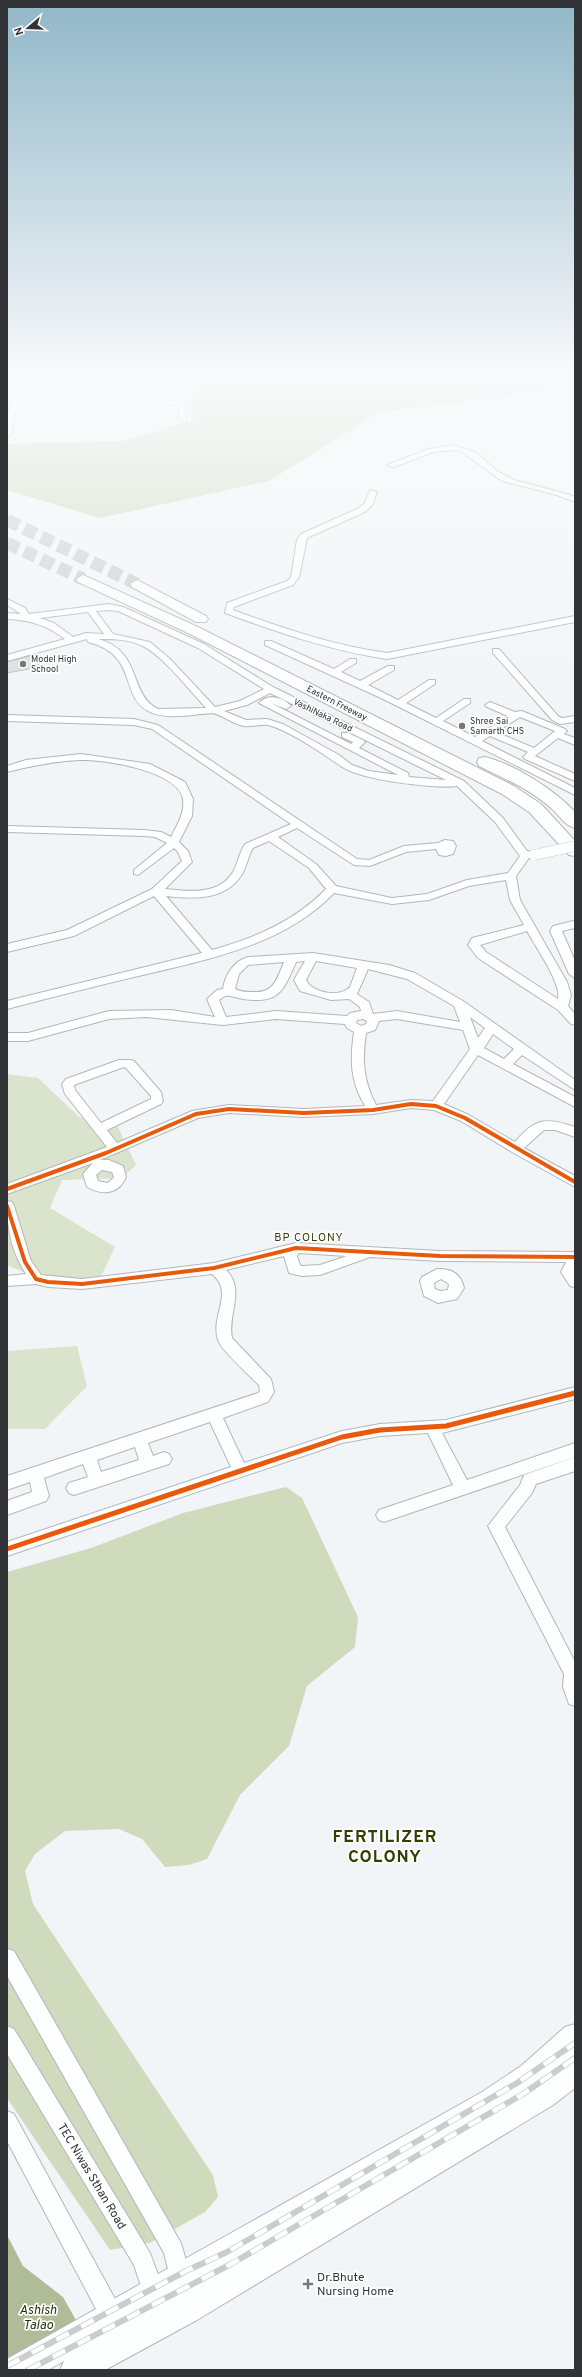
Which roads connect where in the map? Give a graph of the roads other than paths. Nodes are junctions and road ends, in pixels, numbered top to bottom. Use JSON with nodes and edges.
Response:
{"nodes":[{"id":1,"x":542,"y":489,"type":"edge"},
{"id":2,"x":373,"y":492,"type":"dead end"},
{"id":3,"x":575,"y":500,"type":"edge"},
{"id":4,"x":83,"y":579,"type":"tunnel mouth"},
{"id":5,"x":137,"y":584,"type":"tunnel mouth"},
{"id":6,"x":7,"y":602,"type":"edge"},
{"id":7,"x":90,"y":609,"type":"junction"},
{"id":8,"x":7,"y":616,"type":"edge"},
{"id":9,"x":28,"y":618,"type":"junction"},
{"id":10,"x":575,"y":619,"type":"edge"},
{"id":11,"x":86,"y":636,"type":"junction"},
{"id":12,"x":110,"y":636,"type":"junction"},
{"id":13,"x":70,"y":640,"type":"junction"},
{"id":14,"x":268,"y":643,"type":"dead end"},
{"id":15,"x":496,"y":651,"type":"dead end"},
{"id":16,"x":7,"y":658,"type":"edge"},
{"id":17,"x":353,"y":661,"type":"dead end"},
{"id":18,"x":391,"y":668,"type":"dead end"},
{"id":19,"x":336,"y":671,"type":"junction"},
{"id":20,"x":432,"y":682,"type":"dead end"},
{"id":21,"x":362,"y":684,"type":"junction"},
{"id":22,"x":270,"y":689,"type":"junction"},
{"id":23,"x":468,"y":701,"type":"dead end"},
{"id":24,"x":264,"y":702,"type":"junction"},
{"id":25,"x":398,"y":704,"type":"junction"},
{"id":26,"x":490,"y":705,"type":"dead end"},
{"id":27,"x":213,"y":710,"type":"junction"},
{"id":28,"x":304,"y":710,"type":"junction"},
{"id":29,"x":515,"y":715,"type":"junction"},
{"id":30,"x":7,"y":718,"type":"edge"},
{"id":31,"x":575,"y":719,"type":"edge"},
{"id":32,"x":436,"y":722,"type":"junction"},
{"id":33,"x":302,"y":723,"type":"junction"},
{"id":34,"x":489,"y":732,"type":"junction"},
{"id":35,"x":560,"y":733,"type":"junction"},
{"id":36,"x":575,"y":733,"type":"edge"},
{"id":37,"x":477,"y":740,"type":"junction"},
{"id":38,"x":358,"y":742,"type":"junction"},
{"id":39,"x":575,"y":742,"type":"edge"},
{"id":40,"x":529,"y":756,"type":"junction"},
{"id":41,"x":407,"y":762,"type":"junction"},
{"id":42,"x":7,"y":769,"type":"edge"},
{"id":43,"x":372,"y":769,"type":"dead end"},
{"id":44,"x":405,"y":775,"type":"junction"},
{"id":45,"x":571,"y":780,"type":"edge"},
{"id":46,"x":460,"y":783,"type":"junction"},
{"id":47,"x":575,"y":792,"type":"edge"},
{"id":48,"x":575,"y":822,"type":"edge"},
{"id":49,"x":298,"y":824,"type":"junction"},
{"id":50,"x":7,"y":829,"type":"edge"},
{"id":51,"x":270,"y":837,"type":"junction"},
{"id":52,"x":174,"y":842,"type":"junction"},
{"id":53,"x":439,"y":846,"type":"dead end"},
{"id":54,"x":575,"y":846,"type":"edge"},
{"id":55,"x":575,"y":851,"type":"edge"},
{"id":56,"x":530,"y":855,"type":"junction"},
{"id":57,"x":138,"y":872,"type":"dead end"},
{"id":58,"x":511,"y":876,"type":"junction"},
{"id":59,"x":332,"y":889,"type":"junction"},
{"id":60,"x":156,"y":892,"type":"junction"},
{"id":61,"x":574,"y":925,"type":"dead end"},
{"id":62,"x":530,"y":927,"type":"junction"},
{"id":63,"x":7,"y":948,"type":"edge"},
{"id":64,"x":208,"y":953,"type":"junction"},
{"id":65,"x":312,"y":957,"type":"junction"},
{"id":66,"x":292,"y":958,"type":"junction"},
{"id":67,"x":364,"y":965,"type":"junction"},
{"id":68,"x":575,"y":974,"type":"edge"},
{"id":69,"x":229,"y":991,"type":"junction"},
{"id":70,"x":350,"y":995,"type":"junction"},
{"id":71,"x":570,"y":995,"type":"edge"},
{"id":72,"x":459,"y":1004,"type":"junction"},
{"id":73,"x":7,"y":1006,"type":"edge"},
{"id":74,"x":562,"y":1007,"type":"junction"},
{"id":75,"x":370,"y":1017,"type":"junction"},
{"id":76,"x":350,"y":1020,"type":"junction"},
{"id":77,"x":575,"y":1020,"type":"edge"},
{"id":78,"x":224,"y":1021,"type":"junction"},
{"id":79,"x":467,"y":1027,"type":"junction"},
{"id":80,"x":492,"y":1027,"type":"junction"},
{"id":81,"x":360,"y":1030,"type":"junction"},
{"id":82,"x":7,"y":1037,"type":"edge"},
{"id":83,"x":522,"y":1048,"type":"junction"},
{"id":84,"x":476,"y":1049,"type":"junction"},
{"id":85,"x":505,"y":1066,"type":"junction"},
{"id":86,"x":575,"y":1086,"type":"edge"},
{"id":87,"x":575,"y":1103,"type":"edge"},
{"id":88,"x":436,"y":1106,"type":"junction"},
{"id":89,"x":373,"y":1110,"type":"junction"},
{"id":90,"x":99,"y":1129,"type":"junction"},
{"id":91,"x":574,"y":1130,"type":"edge"},
{"id":92,"x":516,"y":1149,"type":"junction"},
{"id":93,"x":111,"y":1151,"type":"junction"},
{"id":94,"x":77,"y":1165,"type":"junction"},
{"id":95,"x":114,"y":1166,"type":"junction"},
{"id":96,"x":89,"y":1174,"type":"junction"},
{"id":97,"x":575,"y":1182,"type":"edge"},
{"id":98,"x":7,"y":1189,"type":"edge"},
{"id":99,"x":7,"y":1206,"type":"edge"},
{"id":100,"x":296,"y":1248,"type":"junction"},
{"id":101,"x":372,"y":1252,"type":"junction"},
{"id":102,"x":440,"y":1256,"type":"junction"},
{"id":103,"x":575,"y":1257,"type":"edge"},
{"id":104,"x":575,"y":1263,"type":"edge"},
{"id":105,"x":214,"y":1268,"type":"junction"},
{"id":106,"x":442,"y":1274,"type":"dead end"},
{"id":107,"x":36,"y":1279,"type":"junction"},
{"id":108,"x":7,"y":1281,"type":"edge"},
{"id":109,"x":575,"y":1282,"type":"edge"},
{"id":110,"x":575,"y":1393,"type":"edge"},
{"id":111,"x":214,"y":1415,"type":"junction"},
{"id":112,"x":433,"y":1429,"type":"junction"},
{"id":113,"x":140,"y":1440,"type":"junction"},
{"id":114,"x":575,"y":1450,"type":"edge"},
{"id":115,"x":88,"y":1457,"type":"junction"},
{"id":116,"x":164,"y":1459,"type":"dead end"},
{"id":117,"x":148,"y":1464,"type":"junction"},
{"id":118,"x":575,"y":1464,"type":"edge"},
{"id":119,"x":240,"y":1470,"type":"junction"},
{"id":120,"x":35,"y":1474,"type":"junction"},
{"id":121,"x":97,"y":1481,"type":"junction"},
{"id":122,"x":7,"y":1483,"type":"edge"},
{"id":123,"x":74,"y":1488,"type":"dead end"},
{"id":124,"x":463,"y":1488,"type":"junction"},
{"id":125,"x":7,"y":1508,"type":"edge"},
{"id":126,"x":384,"y":1515,"type":"dead end"},
{"id":127,"x":7,"y":1549,"type":"edge"},
{"id":128,"x":573,"y":1672,"type":"edge"},
{"id":129,"x":575,"y":1698,"type":"edge"},
{"id":130,"x":7,"y":1958,"type":"edge"},
{"id":131,"x":7,"y":2036,"type":"edge"},
{"id":132,"x":575,"y":2037,"type":"edge"},
{"id":133,"x":575,"y":2071,"type":"edge"},
{"id":134,"x":496,"y":2111,"type":"junction"},
{"id":135,"x":7,"y":2121,"type":"edge"},
{"id":136,"x":429,"y":2151,"type":"junction"},
{"id":137,"x":180,"y":2276,"type":"junction"},
{"id":138,"x":154,"y":2292,"type":"junction"},
{"id":139,"x":186,"y":2309,"type":"junction"},
{"id":140,"x":113,"y":2318,"type":"junction"},
{"id":141,"x":160,"y":2324,"type":"junction"},
{"id":142,"x":18,"y":2370,"type":"edge"},
{"id":143,"x":75,"y":2370,"type":"edge"}],
"edges":[{"from":1,"to":3,"type":"street"},
{"from":2,"to":10,"type":"street"},
{"from":4,"to":55,"type":"highway","name":"Eastern Freeway"},
{"from":5,"to":48,"type":"highway","name":"Eastern Freeway"},
{"from":6,"to":9,"type":"street"},
{"from":7,"to":9,"type":"street","name":"VashiNaka Road"},
{"from":7,"to":12,"type":"street"},
{"from":7,"to":22,"type":"street","name":"VashiNaka Road"},
{"from":8,"to":9,"type":"street"},
{"from":9,"to":13,"type":"street"},
{"from":11,"to":12,"type":"street"},
{"from":11,"to":13,"type":"street"},
{"from":11,"to":27,"type":"street"},
{"from":12,"to":27,"type":"street"},
{"from":13,"to":16,"type":"street"},
{"from":14,"to":19,"type":"street"},
{"from":15,"to":31,"type":"street"},
{"from":17,"to":19,"type":"street"},
{"from":18,"to":21,"type":"street"},
{"from":19,"to":21,"type":"street"},
{"from":20,"to":25,"type":"street"},
{"from":21,"to":25,"type":"street"},
{"from":22,"to":24,"type":"street"},
{"from":22,"to":28,"type":"street","name":"VashiNaka Road"},
{"from":23,"to":32,"type":"street"},
{"from":24,"to":27,"type":"street"},
{"from":24,"to":28,"type":"street"},
{"from":24,"to":33,"type":"street"},
{"from":24,"to":33,"type":"street"},
{"from":25,"to":32,"type":"street"},
{"from":26,"to":29,"type":"street"},
{"from":27,"to":46,"type":"street"},
{"from":28,"to":38,"type":"street"},
{"from":29,"to":34,"type":"street"},
{"from":29,"to":35,"type":"street"},
{"from":30,"to":49,"type":"street"},
{"from":32,"to":37,"type":"street"},
{"from":33,"to":38,"type":"street"},
{"from":34,"to":37,"type":"street"},
{"from":34,"to":40,"type":"street"},
{"from":35,"to":36,"type":"street"},
{"from":35,"to":39,"type":"street"},
{"from":35,"to":40,"type":"street"},
{"from":37,"to":40,"type":"street"},
{"from":37,"to":47,"type":"street"},
{"from":38,"to":41,"type":"street","name":"VashiNaka Road"},
{"from":38,"to":44,"type":"street"},
{"from":40,"to":45,"type":"street"},
{"from":41,"to":44,"type":"street"},
{"from":41,"to":46,"type":"street","name":"VashiNaka Road"},
{"from":42,"to":52,"type":"street"},
{"from":43,"to":44,"type":"street"},
{"from":46,"to":56,"type":"street","name":"VashiNaka Road"},
{"from":49,"to":51,"type":"street"},
{"from":49,"to":53,"type":"street"},
{"from":50,"to":52,"type":"street"},
{"from":51,"to":59,"type":"street"},
{"from":51,"to":60,"type":"street"},
{"from":52,"to":57,"type":"street"},
{"from":52,"to":60,"type":"street"},
{"from":54,"to":56,"type":"street","bridge":true},
{"from":56,"to":58,"type":"street"},
{"from":58,"to":59,"type":"street"},
{"from":58,"to":62,"type":"street"},
{"from":59,"to":64,"type":"street"},
{"from":60,"to":63,"type":"street"},
{"from":60,"to":64,"type":"street"},
{"from":61,"to":68,"type":"street"},
{"from":62,"to":71,"type":"street"},
{"from":62,"to":74,"type":"street"},
{"from":64,"to":73,"type":"street"},
{"from":65,"to":66,"type":"street"},
{"from":65,"to":67,"type":"street"},
{"from":65,"to":70,"type":"street"},
{"from":66,"to":69,"type":"street"},
{"from":66,"to":69,"type":"street"},
{"from":67,"to":70,"type":"street"},
{"from":67,"to":72,"type":"street"},
{"from":69,"to":78,"type":"street"},
{"from":70,"to":75,"type":"street"},
{"from":71,"to":74,"type":"street"},
{"from":72,"to":79,"type":"street"},
{"from":72,"to":80,"type":"street"},
{"from":74,"to":77,"type":"street"},
{"from":75,"to":76,"type":"street"},
{"from":75,"to":79,"type":"street"},
{"from":75,"to":81,"type":"street"},
{"from":76,"to":78,"type":"street"},
{"from":76,"to":81,"type":"street"},
{"from":78,"to":82,"type":"street"},
{"from":79,"to":84,"type":"street"},
{"from":80,"to":83,"type":"street"},
{"from":80,"to":84,"type":"street"},
{"from":81,"to":89,"type":"street"},
{"from":83,"to":85,"type":"street"},
{"from":83,"to":86,"type":"street"},
{"from":84,"to":85,"type":"street"},
{"from":84,"to":88,"type":"street"},
{"from":85,"to":87,"type":"street"},
{"from":88,"to":89,"type":"street"},
{"from":88,"to":92,"type":"street"},
{"from":89,"to":93,"type":"street"},
{"from":90,"to":90,"type":"street"},
{"from":90,"to":93,"type":"street"},
{"from":91,"to":92,"type":"street"},
{"from":92,"to":97,"type":"street"},
{"from":93,"to":94,"type":"street"},
{"from":93,"to":95,"type":"street"},
{"from":94,"to":96,"type":"street"},
{"from":94,"to":98,"type":"street"},
{"from":95,"to":96,"type":"street"},
{"from":95,"to":96,"type":"street"},
{"from":99,"to":107,"type":"street"},
{"from":100,"to":101,"type":"street"},
{"from":100,"to":101,"type":"street"},
{"from":100,"to":105,"type":"street"},
{"from":101,"to":102,"type":"street"},
{"from":102,"to":103,"type":"street"},
{"from":102,"to":106,"type":"street"},
{"from":104,"to":109,"type":"street"},
{"from":105,"to":107,"type":"street"},
{"from":105,"to":111,"type":"street"},
{"from":107,"to":108,"type":"street"},
{"from":110,"to":112,"type":"street"},
{"from":111,"to":113,"type":"street"},
{"from":111,"to":119,"type":"street"},
{"from":112,"to":119,"type":"street"},
{"from":112,"to":124,"type":"street"},
{"from":113,"to":115,"type":"street"},
{"from":113,"to":117,"type":"street"},
{"from":114,"to":124,"type":"street"},
{"from":115,"to":120,"type":"street"},
{"from":115,"to":121,"type":"street"},
{"from":116,"to":117,"type":"street"},
{"from":117,"to":121,"type":"street"},
{"from":118,"to":128,"type":"street"},
{"from":119,"to":127,"type":"street"},
{"from":120,"to":122,"type":"street"},
{"from":120,"to":125,"type":"street"},
{"from":121,"to":123,"type":"street"},
{"from":124,"to":126,"type":"street"},
{"from":128,"to":129,"type":"street"},
{"from":130,"to":137,"type":"street"},
{"from":131,"to":138,"type":"street","name":"TEC Niwas Sthan Road"},
{"from":132,"to":134,"type":"main road"},
{"from":133,"to":134,"type":"main road"},
{"from":134,"to":136,"type":"main road"},
{"from":135,"to":140,"type":"street"},
{"from":136,"to":137,"type":"main road"},
{"from":136,"to":139,"type":"main road"},
{"from":137,"to":138,"type":"main road"},
{"from":137,"to":139,"type":"street"},
{"from":138,"to":140,"type":"main road"},
{"from":138,"to":141,"type":"street","name":"TEC Niwas Sthan Road"},
{"from":139,"to":141,"type":"main road"},
{"from":140,"to":142,"type":"main road"},
{"from":141,"to":143,"type":"main road"}]}
